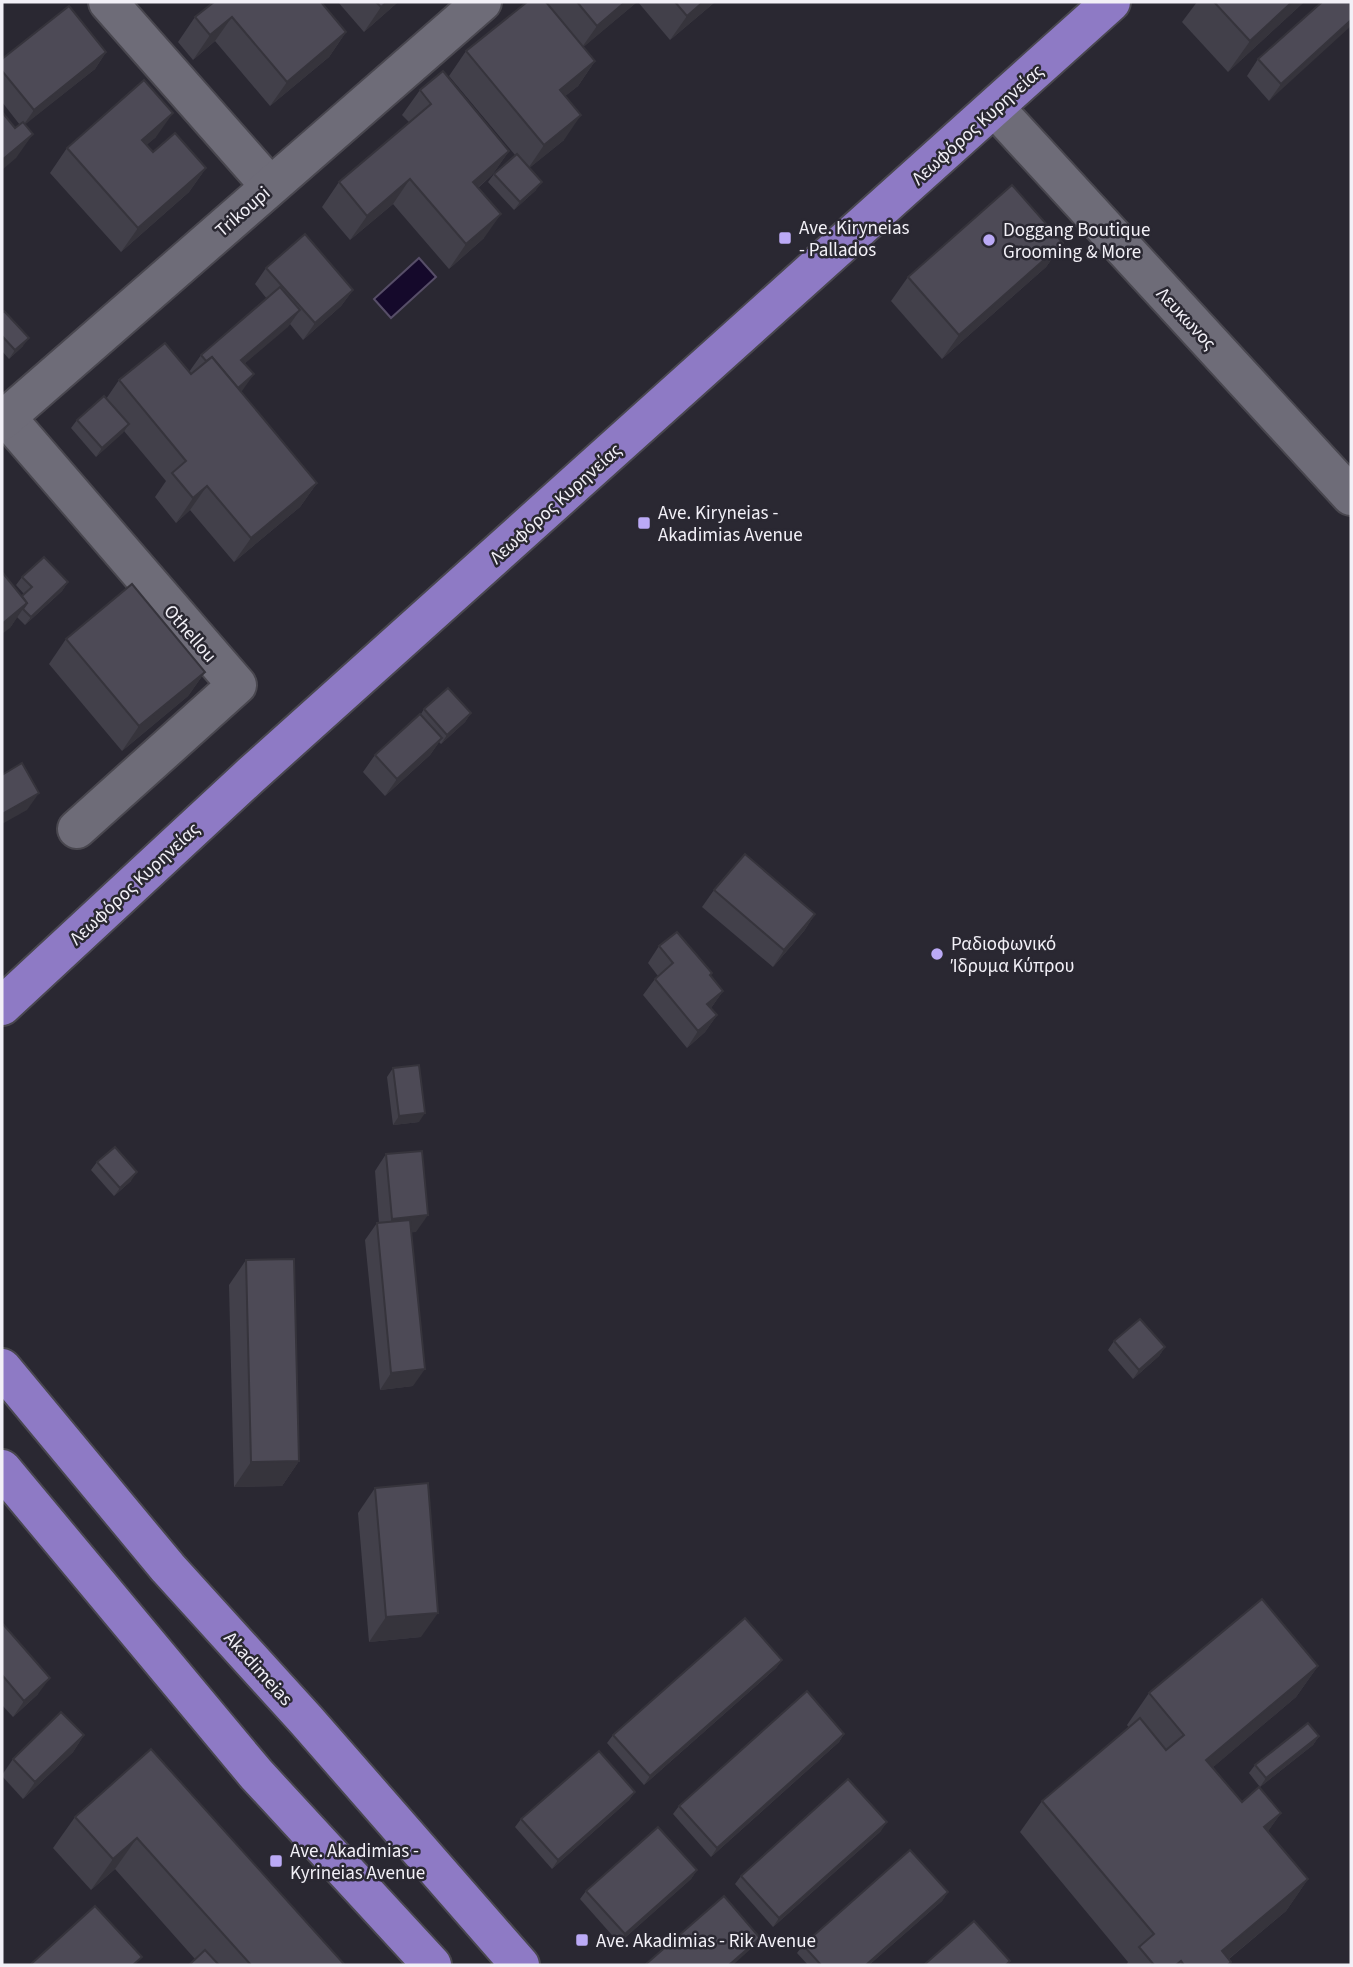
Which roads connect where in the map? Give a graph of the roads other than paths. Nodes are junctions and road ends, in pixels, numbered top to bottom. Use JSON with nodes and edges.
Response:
{"nodes":[{"id":1,"x":108,"y":2,"type":"edge"},
{"id":2,"x":482,"y":2,"type":"edge"},
{"id":3,"x":1111,"y":2,"type":"edge"},
{"id":4,"x":995,"y":108,"type":"junction"},
{"id":5,"x":270,"y":186,"type":"junction"},
{"id":6,"x":4,"y":419,"type":"edge"},
{"id":7,"x":1351,"y":496,"type":"edge"},
{"id":8,"x":77,"y":829,"type":"dead end"},
{"id":9,"x":2,"y":1006,"type":"edge"},
{"id":10,"x":2,"y":1368,"type":"edge"},
{"id":11,"x":2,"y":1469,"type":"edge"},
{"id":12,"x":432,"y":1965,"type":"edge"},
{"id":13,"x":520,"y":1965,"type":"edge"}],
"edges":[{"from":1,"to":5,"type":"street"},
{"from":2,"to":5,"type":"street","name":"Trikoupi"},
{"from":3,"to":4,"type":"main road","name":"Λεωφόρος Κυρηνείας"},
{"from":4,"to":7,"type":"street","name":"Λευκωνος"},
{"from":4,"to":9,"type":"main road","name":"Λεωφόρος Κυρηνείας"},
{"from":5,"to":6,"type":"street","name":"Trikoupi"},
{"from":6,"to":8,"type":"street","name":"Othellou"},
{"from":10,"to":13,"type":"main road","name":"Akadimeias"},
{"from":11,"to":12,"type":"main road"}]}
